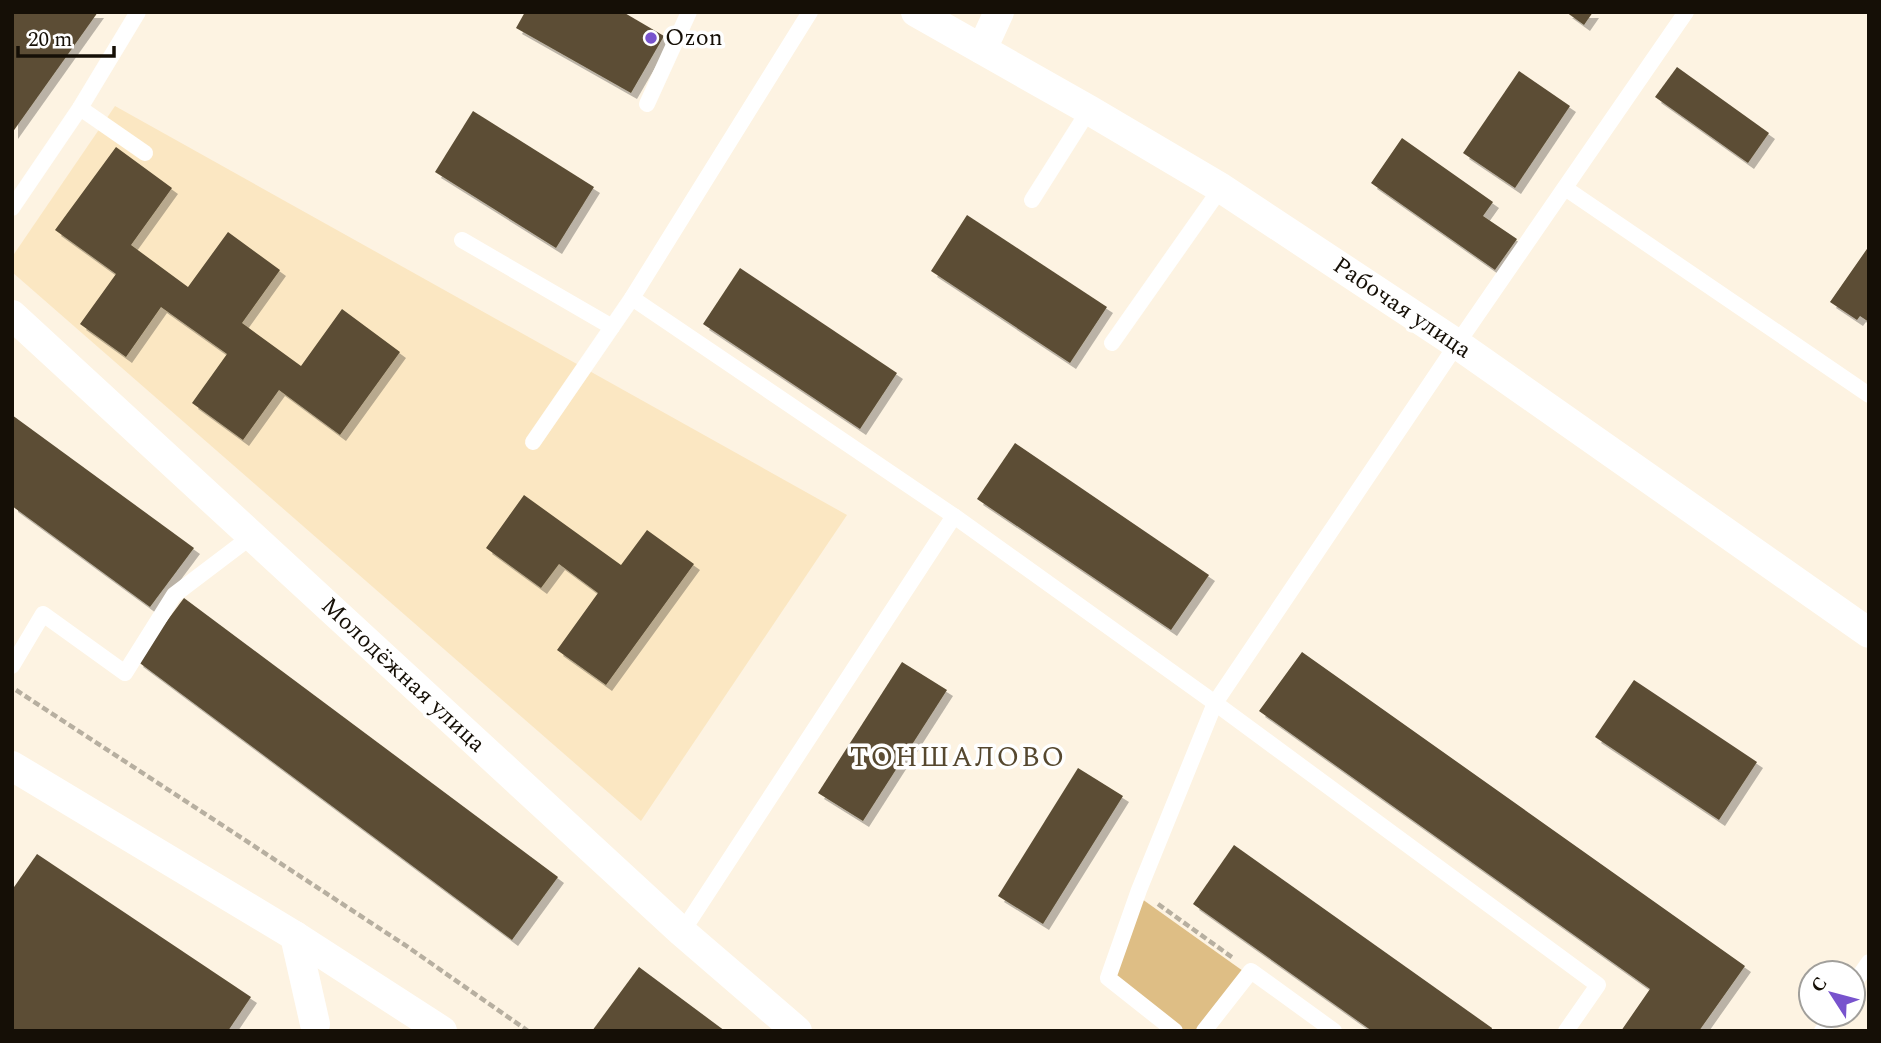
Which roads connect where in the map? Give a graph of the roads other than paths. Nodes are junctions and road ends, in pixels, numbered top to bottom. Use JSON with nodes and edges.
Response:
{"nodes":[{"id":1,"x":138,"y":12,"type":"edge"},
{"id":2,"x":689,"y":12,"type":"edge"},
{"id":3,"x":810,"y":12,"type":"edge"},
{"id":4,"x":916,"y":12,"type":"edge"},
{"id":5,"x":999,"y":12,"type":"edge"},
{"id":6,"x":1686,"y":12,"type":"edge"},
{"id":7,"x":982,"y":50,"type":"junction"},
{"id":8,"x":647,"y":104,"type":"dead end"},
{"id":9,"x":80,"y":108,"type":"junction"},
{"id":10,"x":1089,"y":110,"type":"junction"},
{"id":11,"x":145,"y":153,"type":"dead end"},
{"id":12,"x":1221,"y":188,"type":"junction"},
{"id":13,"x":1565,"y":188,"type":"junction"},
{"id":14,"x":1032,"y":200,"type":"dead end"},
{"id":15,"x":12,"y":208,"type":"edge"},
{"id":16,"x":463,"y":240,"type":"dead end"},
{"id":17,"x":632,"y":298,"type":"junction"},
{"id":18,"x":12,"y":315,"type":"edge"},
{"id":19,"x":612,"y":327,"type":"junction"},
{"id":20,"x":1112,"y":343,"type":"dead end"},
{"id":21,"x":1457,"y":344,"type":"junction"},
{"id":22,"x":1869,"y":394,"type":"edge"},
{"id":23,"x":533,"y":442,"type":"dead end"},
{"id":24,"x":954,"y":516,"type":"junction"},
{"id":25,"x":252,"y":536,"type":"junction"},
{"id":26,"x":1869,"y":633,"type":"edge"},
{"id":27,"x":12,"y":666,"type":"edge"},
{"id":28,"x":1214,"y":703,"type":"junction"},
{"id":29,"x":12,"y":766,"type":"edge"},
{"id":30,"x":682,"y":932,"type":"junction"},
{"id":31,"x":295,"y":936,"type":"junction"},
{"id":32,"x":314,"y":1024,"type":"dead end"},
{"id":33,"x":442,"y":1031,"type":"edge"},
{"id":34,"x":797,"y":1031,"type":"edge"},
{"id":35,"x":1175,"y":1031,"type":"edge"},
{"id":36,"x":1204,"y":1031,"type":"edge"},
{"id":37,"x":1334,"y":1031,"type":"edge"},
{"id":38,"x":1566,"y":1031,"type":"edge"}],
"edges":[{"from":1,"to":9,"type":"lane"},
{"from":2,"to":8,"type":"lane"},
{"from":3,"to":17,"type":"lane"},
{"from":4,"to":7,"type":"street","name":"Рабочая улица"},
{"from":5,"to":7,"type":"street"},
{"from":6,"to":13,"type":"lane"},
{"from":7,"to":10,"type":"street","name":"Рабочая улица"},
{"from":9,"to":11,"type":"lane"},
{"from":9,"to":15,"type":"lane"},
{"from":10,"to":12,"type":"street","name":"Рабочая улица"},
{"from":10,"to":14,"type":"lane"},
{"from":12,"to":20,"type":"lane"},
{"from":12,"to":21,"type":"street","name":"Рабочая улица"},
{"from":13,"to":21,"type":"lane"},
{"from":13,"to":22,"type":"lane"},
{"from":16,"to":19,"type":"lane"},
{"from":17,"to":19,"type":"lane"},
{"from":17,"to":24,"type":"lane"},
{"from":18,"to":25,"type":"street","name":"Молодёжная улица"},
{"from":19,"to":23,"type":"lane"},
{"from":21,"to":26,"type":"street","name":"Рабочая улица"},
{"from":21,"to":28,"type":"lane"},
{"from":24,"to":28,"type":"lane"},
{"from":24,"to":30,"type":"lane"},
{"from":25,"to":27,"type":"lane"},
{"from":25,"to":30,"type":"street","name":"Молодёжная улица"},
{"from":28,"to":35,"type":"lane"},
{"from":28,"to":38,"type":"lane"},
{"from":29,"to":31,"type":"street"},
{"from":30,"to":34,"type":"street","name":"Молодёжная улица"},
{"from":31,"to":32,"type":"street"},
{"from":31,"to":33,"type":"street"},
{"from":36,"to":37,"type":"lane"}]}
